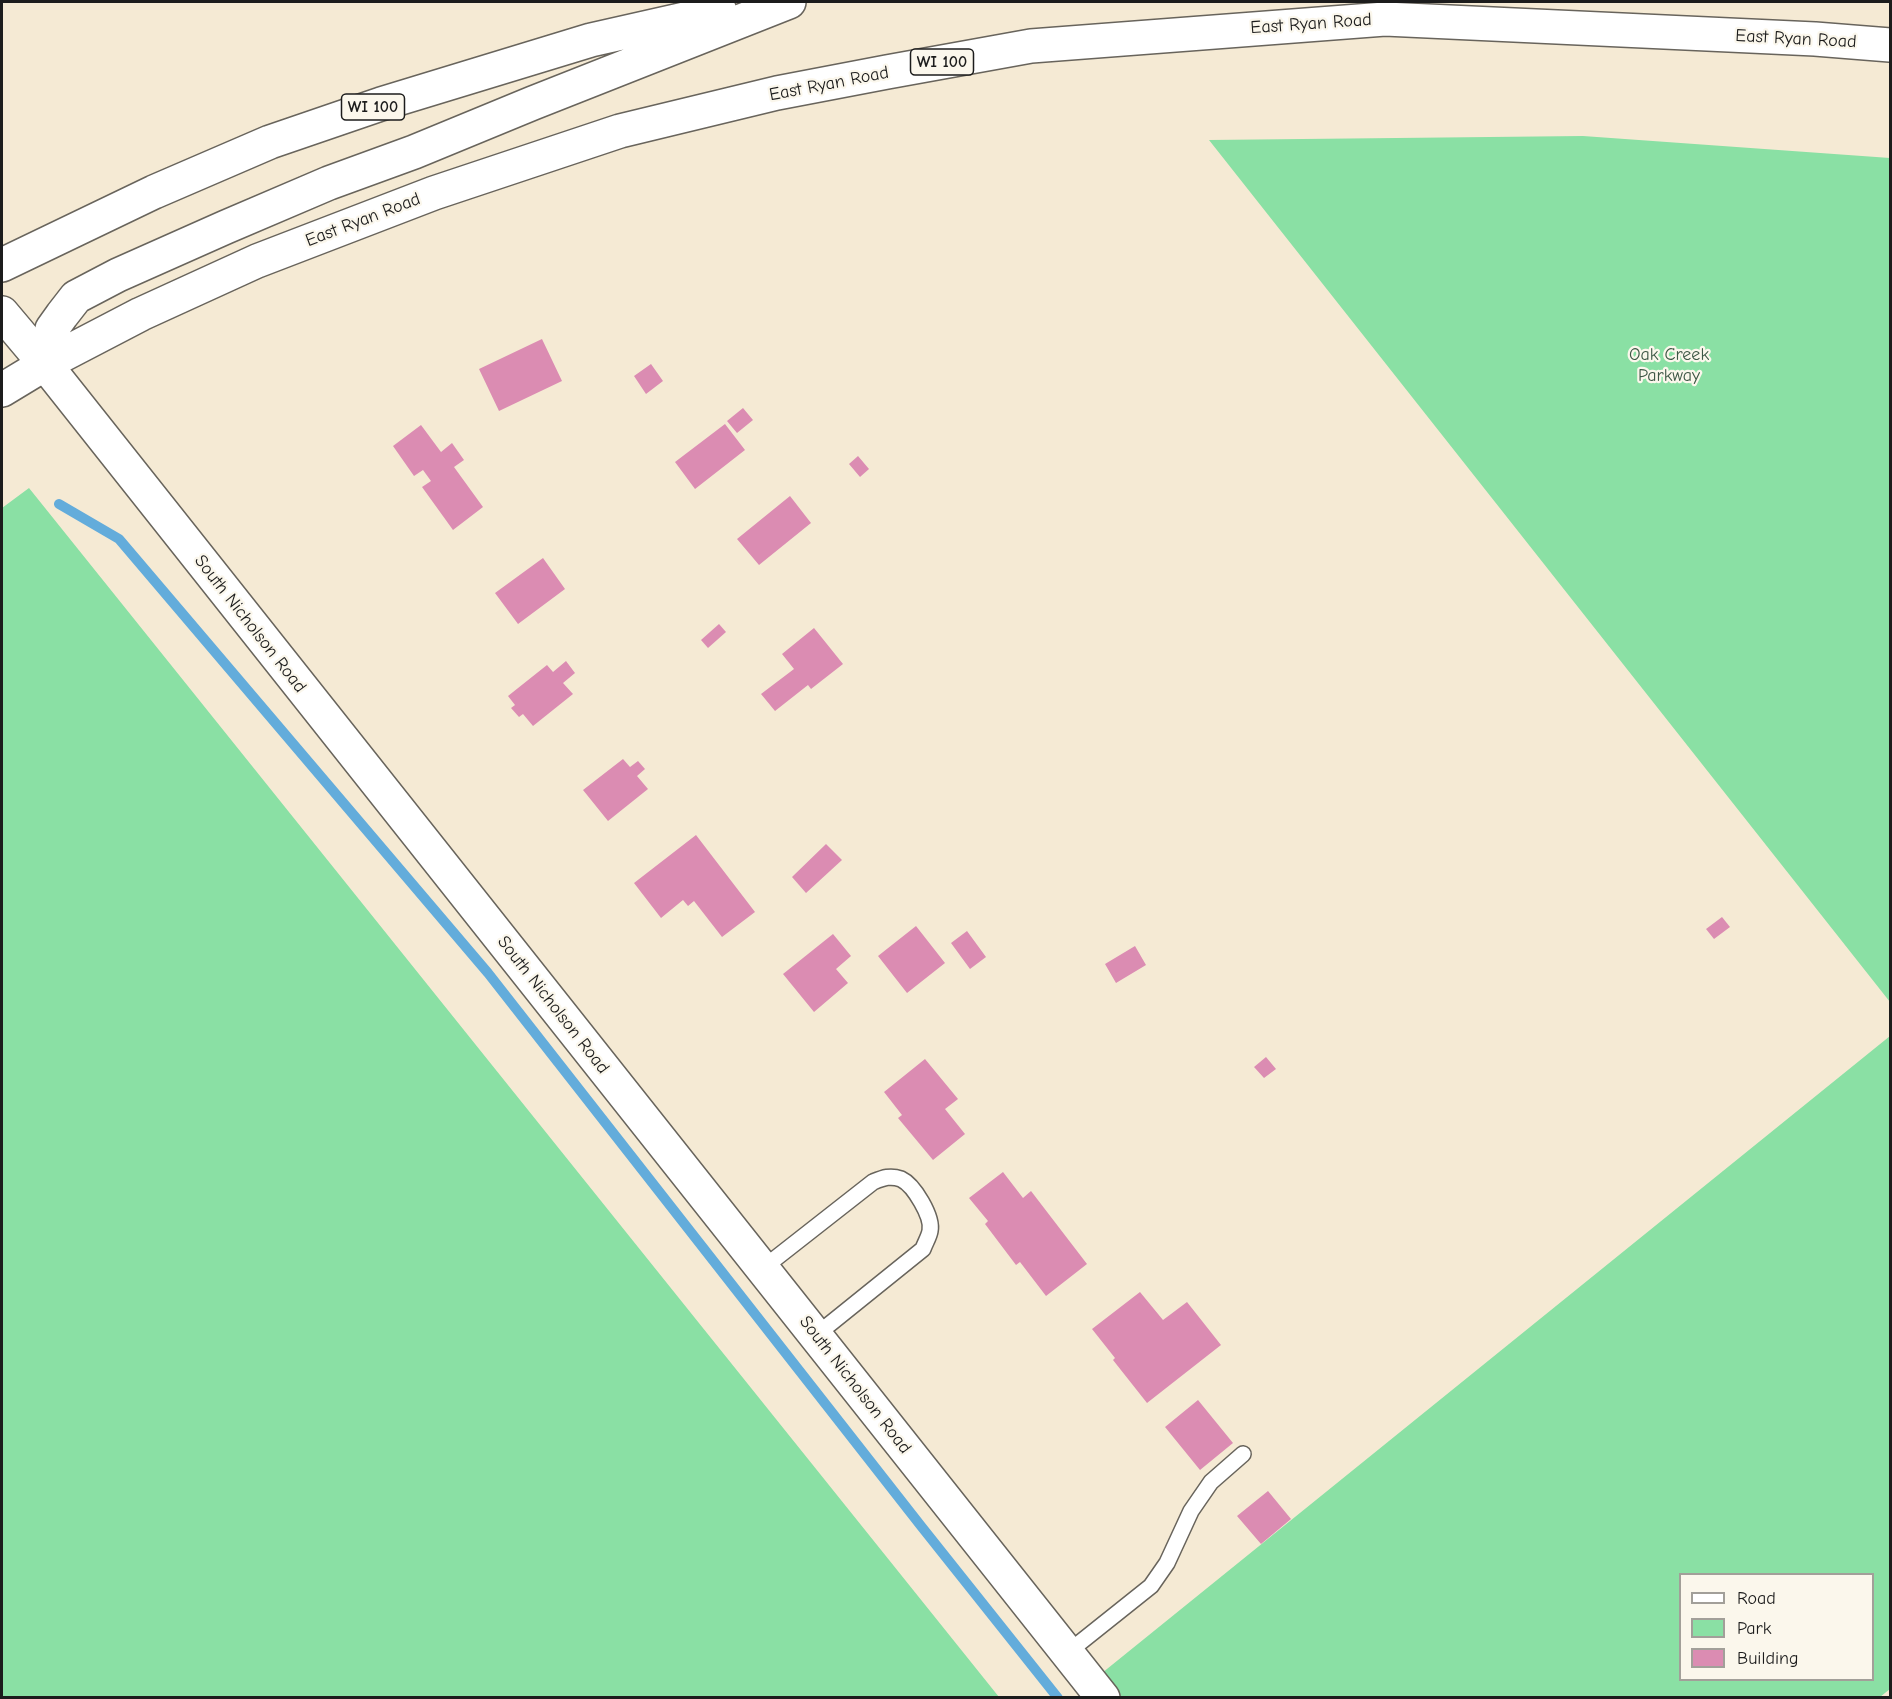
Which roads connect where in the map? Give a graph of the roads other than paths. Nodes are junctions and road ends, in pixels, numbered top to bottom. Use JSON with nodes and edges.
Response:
{"nodes":[{"id":1,"x":763,"y":2,"type":"edge"},
{"id":2,"x":789,"y":2,"type":"edge"},
{"id":3,"x":1890,"y":45,"type":"edge"},
{"id":4,"x":2,"y":265,"type":"edge"},
{"id":5,"x":2,"y":313,"type":"edge"},
{"id":6,"x":45,"y":364,"type":"junction"},
{"id":7,"x":2,"y":390,"type":"edge"},
{"id":8,"x":762,"y":1269,"type":"junction"},
{"id":9,"x":815,"y":1336,"type":"junction"},
{"id":10,"x":1243,"y":1454,"type":"dead end"},
{"id":11,"x":1067,"y":1653,"type":"junction"},
{"id":12,"x":1102,"y":1698,"type":"edge"}],
"edges":[{"from":1,"to":4,"type":"main road","number":"WI 100"},
{"from":2,"to":6,"type":"main road"},
{"from":3,"to":6,"type":"main road","name":"East Ryan Road","number":"WI 100"},
{"from":5,"to":6,"type":"main road","name":"South Nicholson Road"},
{"from":6,"to":7,"type":"main road","name":"East Ryan Road","number":"WI 100"},
{"from":6,"to":8,"type":"main road","name":"South Nicholson Road"},
{"from":8,"to":9,"type":"main road","name":"South Nicholson Road"},
{"from":8,"to":9,"type":"lane"},
{"from":9,"to":11,"type":"main road","name":"South Nicholson Road"},
{"from":10,"to":11,"type":"lane"},
{"from":11,"to":12,"type":"main road","name":"South Nicholson Road"}]}
